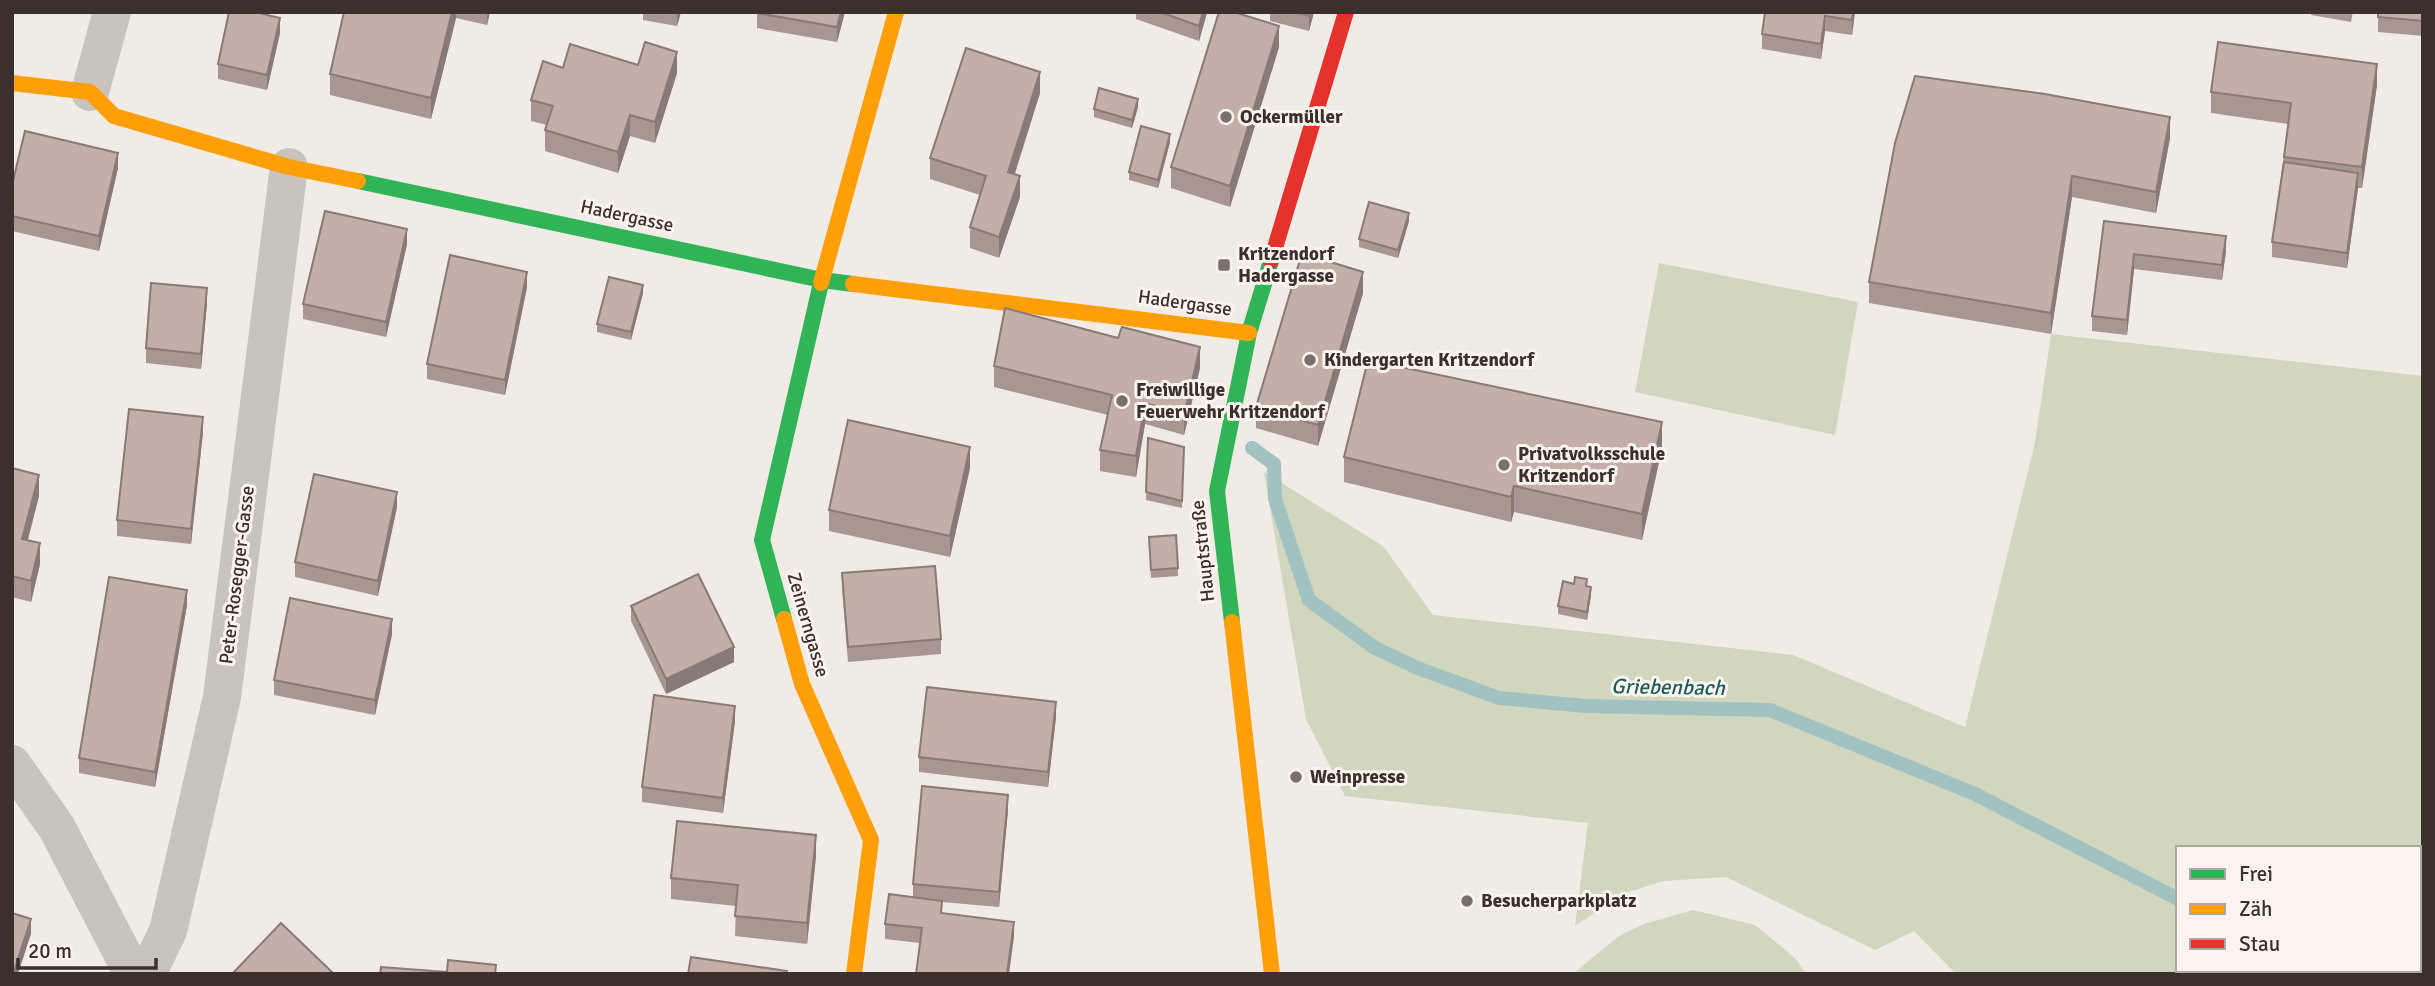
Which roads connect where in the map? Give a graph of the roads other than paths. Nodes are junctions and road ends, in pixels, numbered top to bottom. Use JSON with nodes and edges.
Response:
{"nodes":[{"id":1,"x":112,"y":12,"type":"edge"},
{"id":2,"x":896,"y":12,"type":"edge"},
{"id":3,"x":1346,"y":12,"type":"edge"},
{"id":4,"x":12,"y":83,"type":"edge"},
{"id":5,"x":90,"y":92,"type":"junction"},
{"id":6,"x":289,"y":167,"type":"junction"},
{"id":7,"x":822,"y":280,"type":"junction"},
{"id":8,"x":1249,"y":333,"type":"junction"},
{"id":9,"x":12,"y":764,"type":"edge"},
{"id":10,"x":133,"y":974,"type":"edge"},
{"id":11,"x":146,"y":974,"type":"edge"},
{"id":12,"x":854,"y":974,"type":"edge"},
{"id":13,"x":1272,"y":974,"type":"edge"}],
"edges":[{"from":1,"to":5,"type":"street"},
{"from":2,"to":7,"type":"street","name":"Zeinerngasse"},
{"from":3,"to":8,"type":"street","name":"Hauptstraße"},
{"from":4,"to":5,"type":"street"},
{"from":5,"to":6,"type":"street","name":"Hadergasse"},
{"from":6,"to":7,"type":"street","name":"Hadergasse"},
{"from":6,"to":11,"type":"street","name":"Peter-Rosegger-Gasse"},
{"from":7,"to":8,"type":"street","name":"Hadergasse"},
{"from":7,"to":12,"type":"street","name":"Zeinerngasse"},
{"from":8,"to":13,"type":"street","name":"Hauptstraße"},
{"from":9,"to":10,"type":"street"}]}
